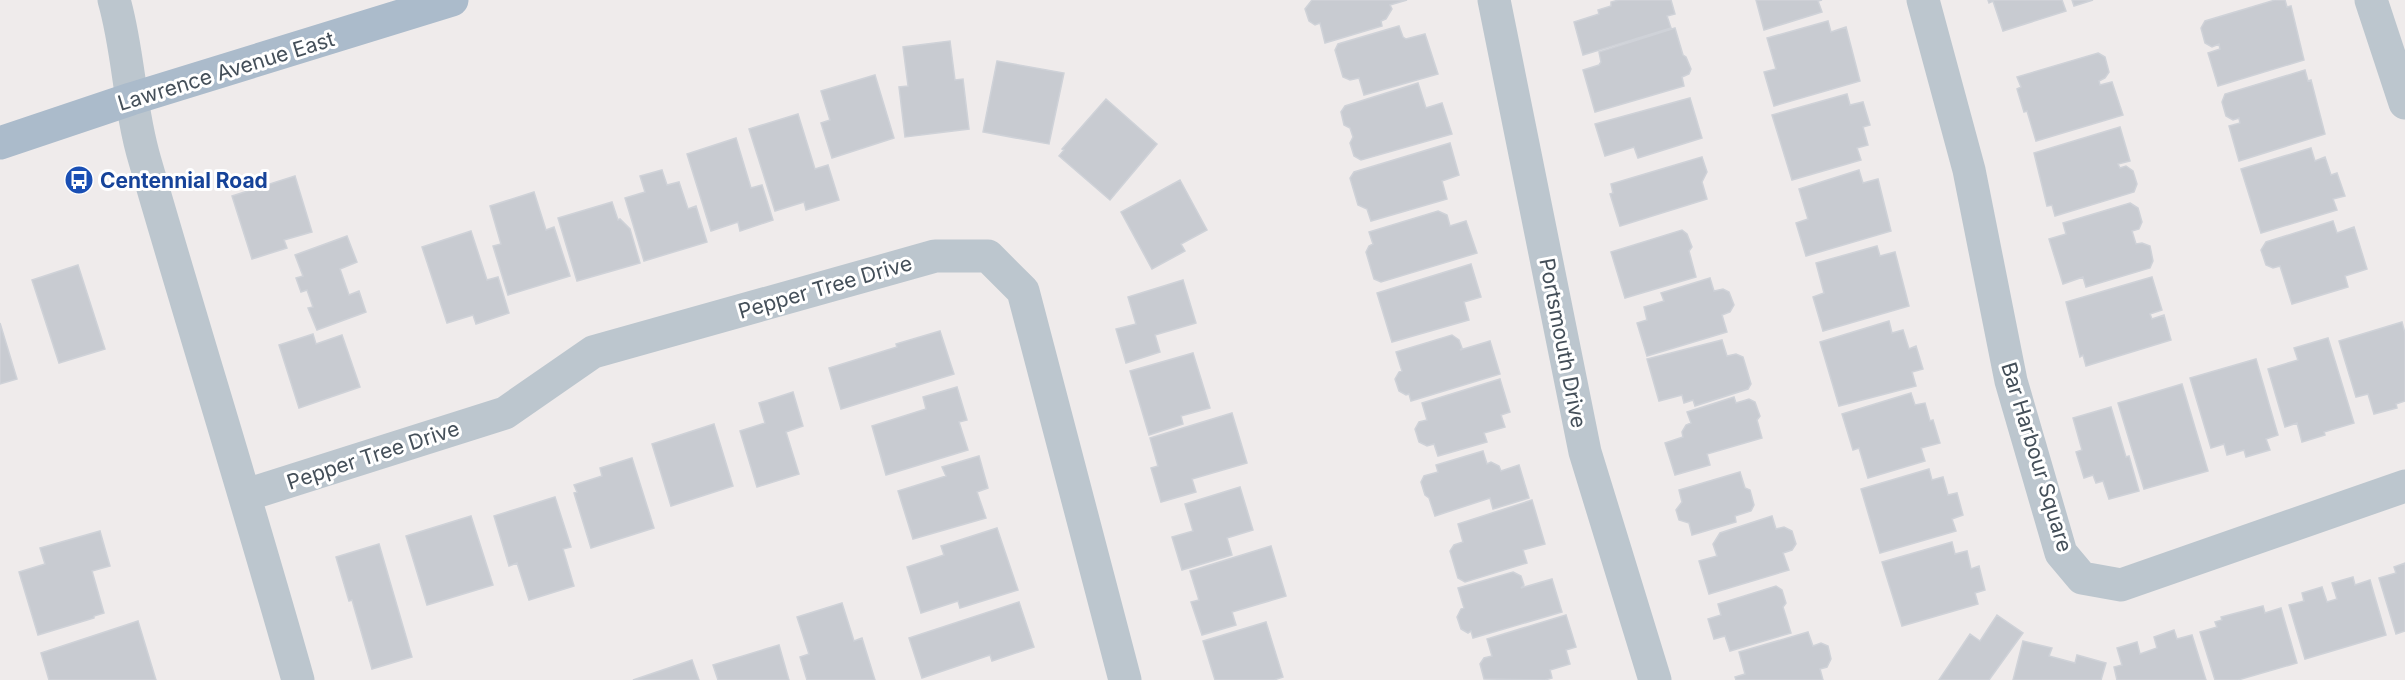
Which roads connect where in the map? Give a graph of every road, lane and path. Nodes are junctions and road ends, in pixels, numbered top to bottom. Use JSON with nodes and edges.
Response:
{"nodes":[{"id":1,"x":114,"y":0,"type":"edge"},
{"id":2,"x":452,"y":0,"type":"edge"},
{"id":3,"x":1494,"y":0,"type":"edge"},
{"id":4,"x":1923,"y":0,"type":"edge"},
{"id":5,"x":2371,"y":0,"type":"edge"},
{"id":6,"x":131,"y":99,"type":"junction"},
{"id":7,"x":2405,"y":104,"type":"edge"},
{"id":8,"x":0,"y":143,"type":"edge"},
{"id":9,"x":2405,"y":486,"type":"edge"},
{"id":10,"x":246,"y":495,"type":"junction"},
{"id":11,"x":298,"y":680,"type":"edge"},
{"id":12,"x":1125,"y":680,"type":"edge"},
{"id":13,"x":1654,"y":680,"type":"edge"}],
"edges":[{"from":1,"to":6,"type":"street"},
{"from":2,"to":6,"type":"main road","name":"Lawrence Avenue East"},
{"from":3,"to":13,"type":"street","name":"Portsmouth Drive"},
{"from":4,"to":9,"type":"street","name":"Bar Harbour Square"},
{"from":5,"to":7,"type":"street"},
{"from":6,"to":8,"type":"main road","name":"Lawrence Avenue East"},
{"from":6,"to":10,"type":"street"},
{"from":10,"to":11,"type":"street"},
{"from":10,"to":12,"type":"street","name":"Pepper Tree Drive"}]}
